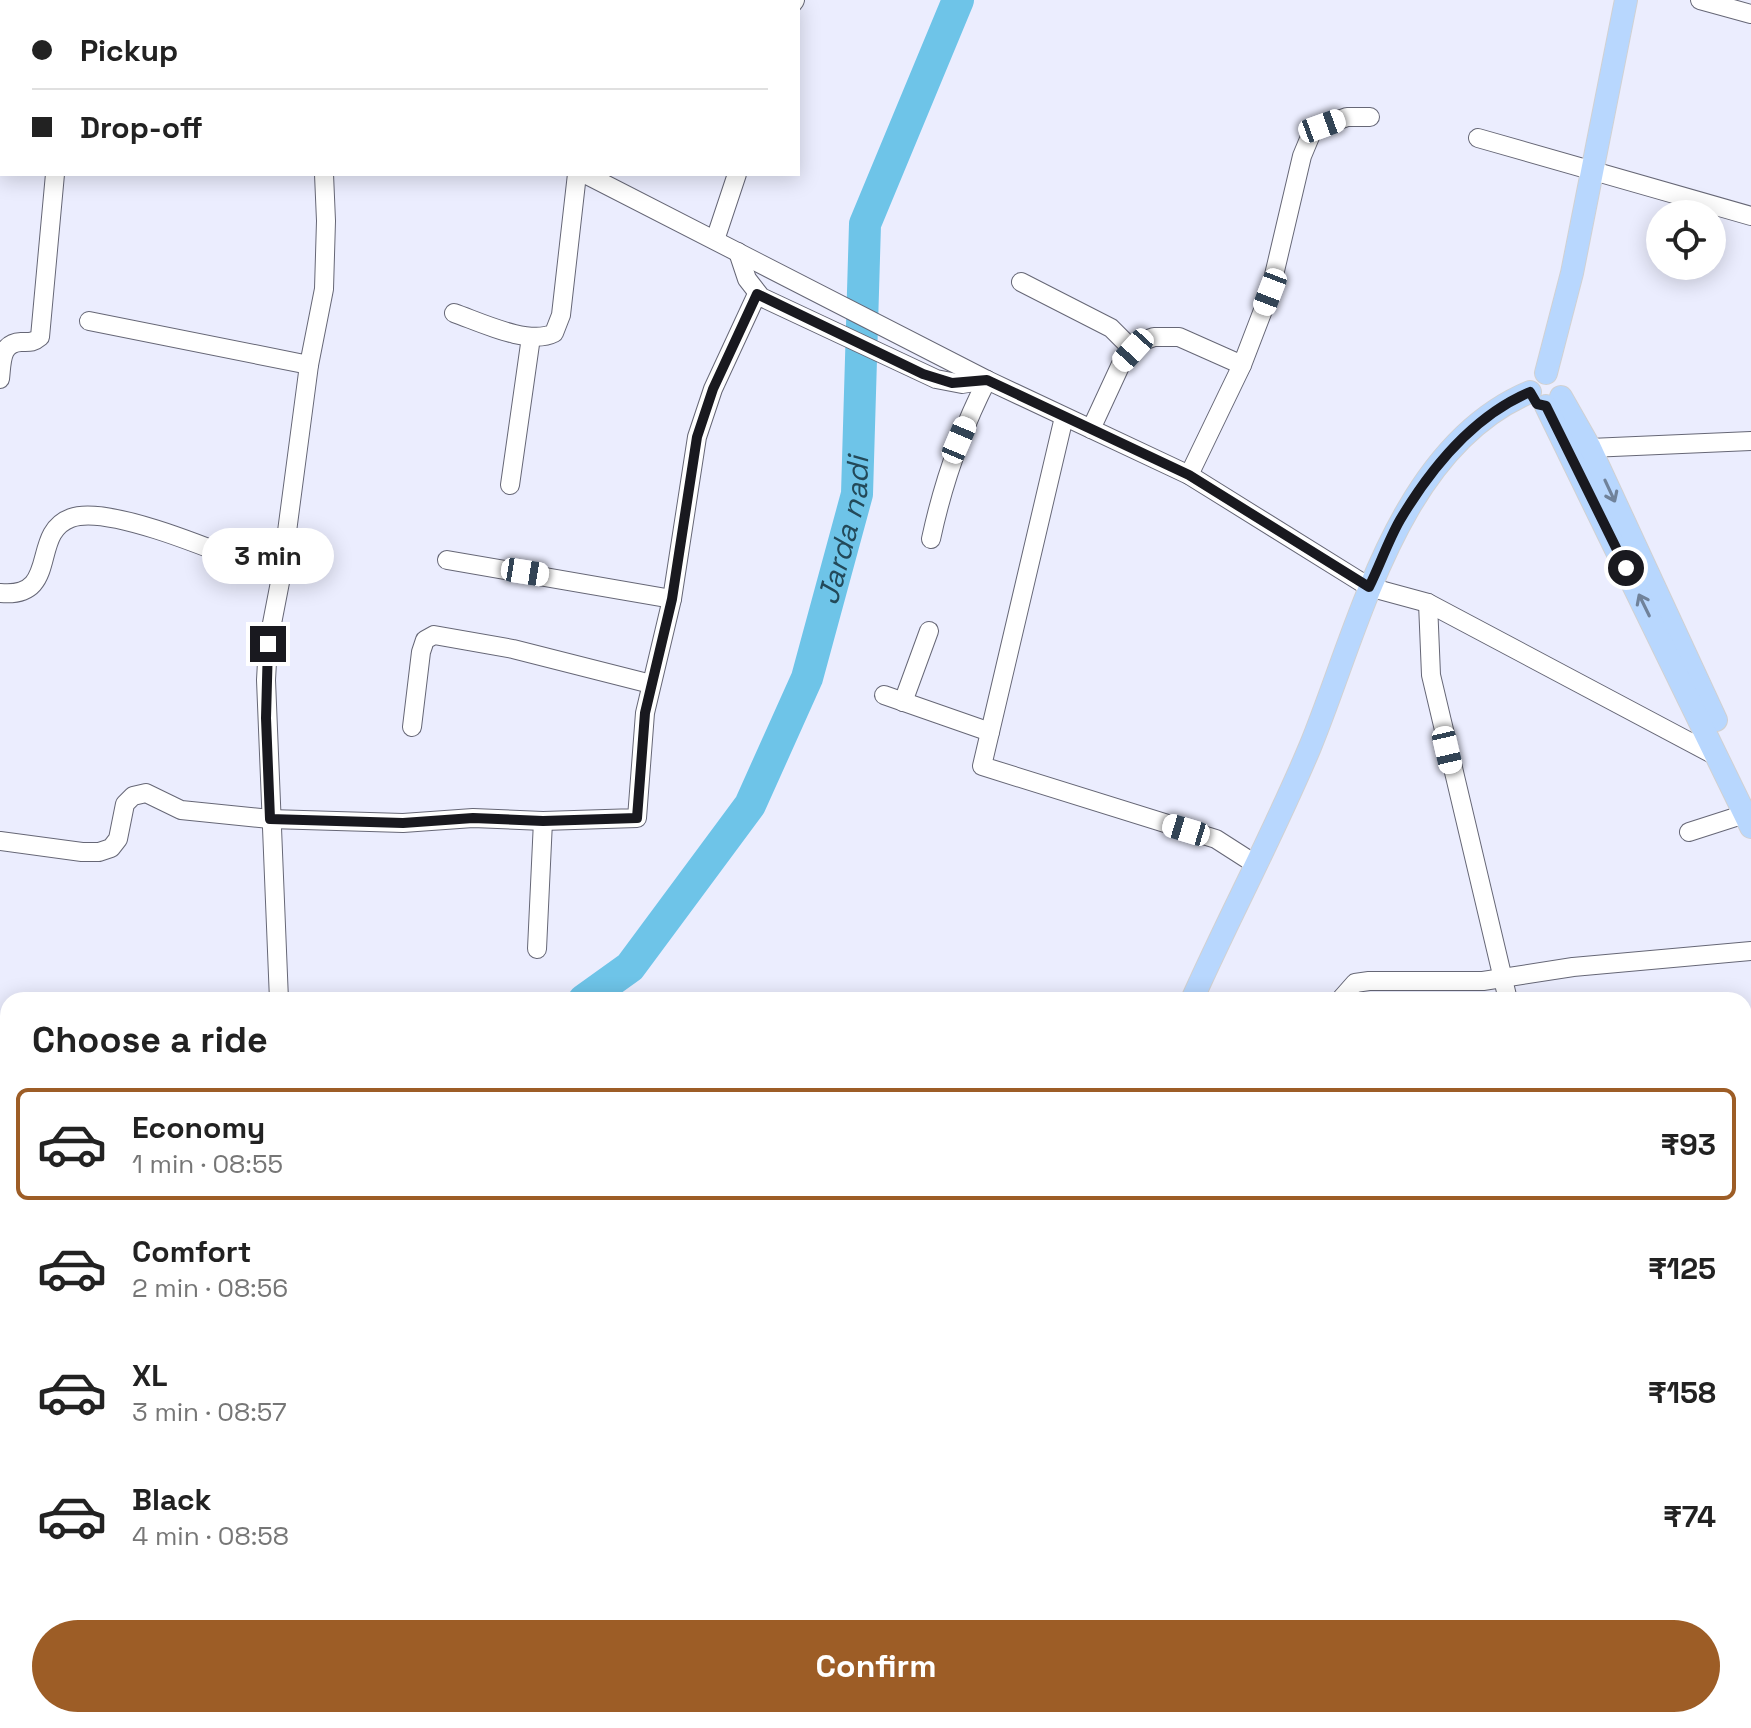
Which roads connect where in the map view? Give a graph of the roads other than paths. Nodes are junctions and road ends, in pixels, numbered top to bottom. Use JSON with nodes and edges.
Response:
{"nodes":[{"id":1,"x":1626,"y":0,"type":"edge"},
{"id":2,"x":1700,"y":0,"type":"edge"},
{"id":3,"x":1751,"y":14,"type":"edge"},
{"id":4,"x":1370,"y":117,"type":"dead end"},
{"id":5,"x":1478,"y":138,"type":"dead end"},
{"id":6,"x":1592,"y":169,"type":"junction"},
{"id":7,"x":55,"y":176,"type":"edge"},
{"id":8,"x":324,"y":176,"type":"edge"},
{"id":9,"x":577,"y":176,"type":"edge"},
{"id":10,"x":589,"y":176,"type":"edge"},
{"id":11,"x":736,"y":176,"type":"edge"},
{"id":12,"x":1751,"y":216,"type":"edge"},
{"id":13,"x":715,"y":240,"type":"junction"},
{"id":14,"x":742,"y":254,"type":"junction"},
{"id":15,"x":1021,"y":282,"type":"dead end"},
{"id":16,"x":759,"y":295,"type":"junction"},
{"id":17,"x":454,"y":313,"type":"dead end"},
{"id":18,"x":89,"y":321,"type":"dead end"},
{"id":19,"x":531,"y":337,"type":"junction"},
{"id":20,"x":1133,"y":350,"type":"junction"},
{"id":21,"x":309,"y":365,"type":"junction"},
{"id":22,"x":1242,"y":365,"type":"junction"},
{"id":23,"x":0,"y":379,"type":"edge"},
{"id":24,"x":987,"y":380,"type":"junction"},
{"id":25,"x":1546,"y":399,"type":"junction"},
{"id":26,"x":1064,"y":417,"type":"junction"},
{"id":27,"x":1091,"y":429,"type":"junction"},
{"id":28,"x":1751,"y":441,"type":"edge"},
{"id":29,"x":1590,"y":448,"type":"junction"},
{"id":30,"x":1189,"y":475,"type":"junction"},
{"id":31,"x":510,"y":485,"type":"dead end"},
{"id":32,"x":931,"y":539,"type":"dead end"},
{"id":33,"x":447,"y":560,"type":"dead end"},
{"id":34,"x":281,"y":577,"type":"junction"},
{"id":35,"x":1369,"y":587,"type":"junction"},
{"id":36,"x":0,"y":593,"type":"edge"},
{"id":37,"x":672,"y":599,"type":"junction"},
{"id":38,"x":1428,"y":603,"type":"junction"},
{"id":39,"x":929,"y":631,"type":"dead end"},
{"id":40,"x":651,"y":684,"type":"junction"},
{"id":41,"x":884,"y":695,"type":"dead end"},
{"id":42,"x":903,"y":702,"type":"junction"},
{"id":43,"x":412,"y":727,"type":"dead end"},
{"id":44,"x":990,"y":732,"type":"junction"},
{"id":45,"x":1718,"y":757,"type":"junction"},
{"id":46,"x":1749,"y":812,"type":"edge"},
{"id":47,"x":270,"y":819,"type":"junction"},
{"id":48,"x":543,"y":821,"type":"junction"},
{"id":49,"x":1689,"y":832,"type":"dead end"},
{"id":50,"x":0,"y":841,"type":"edge"},
{"id":51,"x":1255,"y":864,"type":"junction"},
{"id":52,"x":537,"y":949,"type":"dead end"},
{"id":53,"x":1751,"y":951,"type":"edge"},
{"id":54,"x":1501,"y":976,"type":"junction"},
{"id":55,"x":279,"y":992,"type":"edge"},
{"id":56,"x":1196,"y":992,"type":"edge"},
{"id":57,"x":1347,"y":992,"type":"edge"},
{"id":58,"x":1506,"y":992,"type":"edge"}],
"edges":[{"from":1,"to":6,"type":"main road"},
{"from":2,"to":3,"type":"street"},
{"from":4,"to":22,"type":"street"},
{"from":5,"to":6,"type":"street"},
{"from":6,"to":12,"type":"street"},
{"from":6,"to":25,"type":"main road"},
{"from":7,"to":23,"type":"street"},
{"from":8,"to":21,"type":"street"},
{"from":9,"to":19,"type":"street"},
{"from":10,"to":13,"type":"street"},
{"from":11,"to":13,"type":"street"},
{"from":13,"to":14,"type":"street"},
{"from":14,"to":16,"type":"street"},
{"from":14,"to":24,"type":"street"},
{"from":15,"to":20,"type":"street"},
{"from":16,"to":24,"type":"street"},
{"from":16,"to":37,"type":"street"},
{"from":17,"to":19,"type":"street"},
{"from":18,"to":21,"type":"street"},
{"from":19,"to":31,"type":"street"},
{"from":20,"to":22,"type":"street"},
{"from":20,"to":27,"type":"street"},
{"from":21,"to":34,"type":"street"},
{"from":22,"to":30,"type":"street"},
{"from":24,"to":26,"type":"street"},
{"from":24,"to":32,"type":"street"},
{"from":25,"to":29,"type":"main road"},
{"from":25,"to":35,"type":"main road"},
{"from":45,"to":25,"type":"main road","one_way":true},
{"from":26,"to":27,"type":"street"},
{"from":26,"to":44,"type":"street"},
{"from":27,"to":30,"type":"street"},
{"from":28,"to":29,"type":"street"},
{"from":29,"to":46,"type":"main road","one_way":true},
{"from":30,"to":35,"type":"street"},
{"from":33,"to":37,"type":"street"},
{"from":34,"to":36,"type":"street"},
{"from":34,"to":47,"type":"street"},
{"from":35,"to":38,"type":"street"},
{"from":35,"to":51,"type":"main road"},
{"from":37,"to":40,"type":"street"},
{"from":38,"to":45,"type":"street"},
{"from":38,"to":54,"type":"street"},
{"from":39,"to":42,"type":"street"},
{"from":40,"to":43,"type":"street"},
{"from":40,"to":48,"type":"street"},
{"from":41,"to":42,"type":"street"},
{"from":42,"to":44,"type":"street"},
{"from":44,"to":51,"type":"street"},
{"from":45,"to":46,"type":"main road"},
{"from":46,"to":49,"type":"street"},
{"from":47,"to":48,"type":"street"},
{"from":47,"to":50,"type":"street"},
{"from":47,"to":55,"type":"street"},
{"from":48,"to":52,"type":"street"},
{"from":51,"to":56,"type":"main road"},
{"from":53,"to":54,"type":"street"},
{"from":54,"to":57,"type":"street"},
{"from":54,"to":58,"type":"street"}]}
